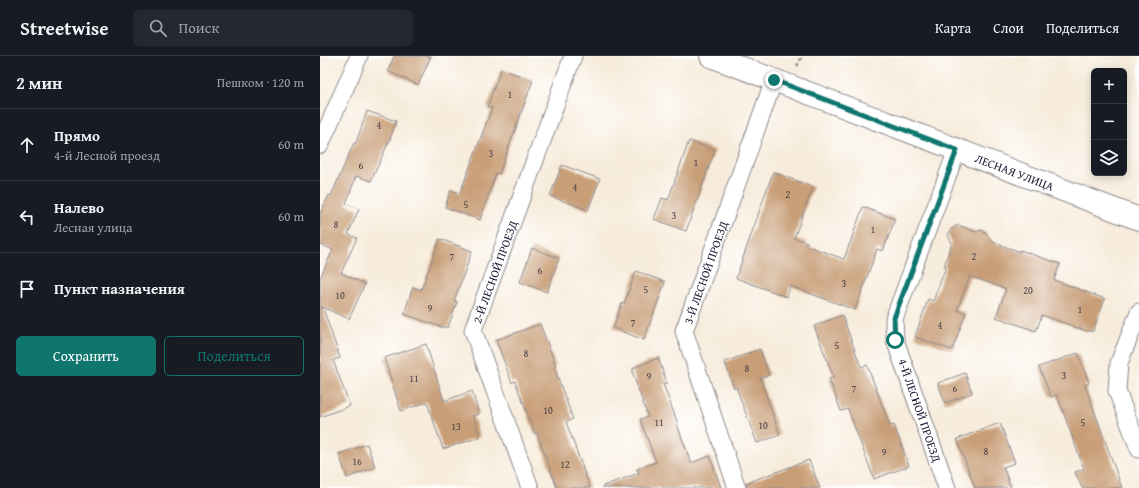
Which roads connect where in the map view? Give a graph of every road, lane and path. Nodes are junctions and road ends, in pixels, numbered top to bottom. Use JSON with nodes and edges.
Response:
{"nodes":[{"id":1,"x":359,"y":56,"type":"edge"},
{"id":2,"x":573,"y":56,"type":"edge"},
{"id":3,"x":711,"y":56,"type":"edge"},
{"id":4,"x":802,"y":56,"type":"edge"},
{"id":5,"x":797,"y":66,"type":"dead end"},
{"id":6,"x":774,"y":80,"type":"junction"},
{"id":7,"x":320,"y":145,"type":"edge"},
{"id":8,"x":957,"y":150,"type":"junction"},
{"id":9,"x":1139,"y":219,"type":"edge"},
{"id":10,"x":1139,"y":312,"type":"edge"},
{"id":11,"x":1139,"y":449,"type":"edge"},
{"id":12,"x":530,"y":488,"type":"edge"},
{"id":13,"x":737,"y":488,"type":"edge"},
{"id":14,"x":947,"y":488,"type":"edge"}],
"edges":[{"from":1,"to":7,"type":"street"},
{"from":2,"to":12,"type":"street","name":"2-Й ЛЕСНОЙ ПРОЕЗД"},
{"from":3,"to":6,"type":"main road","name":"ЛЕСНАЯ УЛИЦА"},
{"from":4,"to":5,"type":"path"},
{"from":6,"to":8,"type":"main road","name":"ЛЕСНАЯ УЛИЦА"},
{"from":6,"to":13,"type":"street","name":"3-Й ЛЕСНОЙ ПРОЕЗД"},
{"from":8,"to":9,"type":"main road","name":"ЛЕСНАЯ УЛИЦА"},
{"from":8,"to":14,"type":"street","name":"4-Й ЛЕСНОЙ ПРОЕЗД"},
{"from":10,"to":11,"type":"street"}]}
